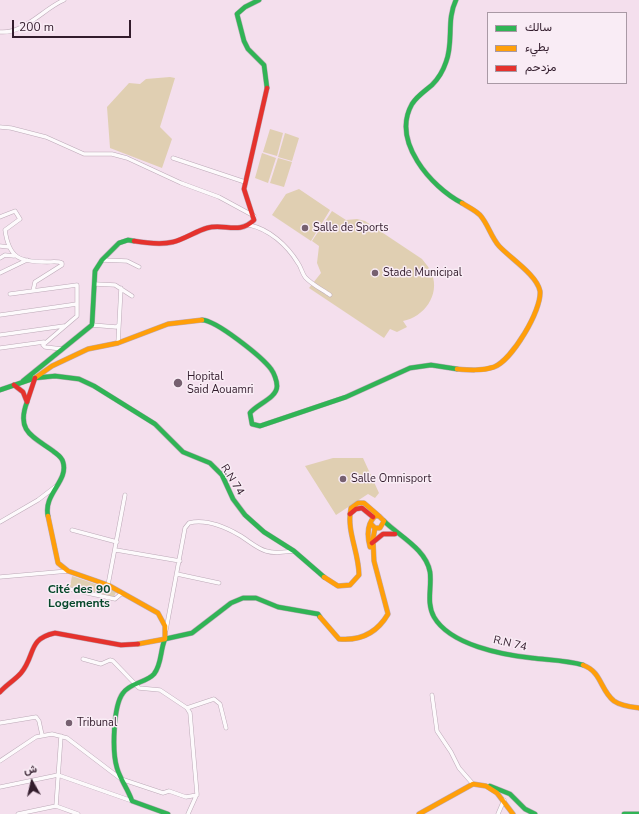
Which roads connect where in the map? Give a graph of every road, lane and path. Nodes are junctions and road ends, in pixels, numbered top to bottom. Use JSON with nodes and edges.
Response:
{"nodes":[{"id":1,"x":64,"y":0,"type":"edge"},
{"id":2,"x":259,"y":0,"type":"edge"},
{"id":3,"x":456,"y":0,"type":"edge"},
{"id":4,"x":0,"y":32,"type":"edge"},
{"id":5,"x":0,"y":127,"type":"edge"},
{"id":6,"x":173,"y":158,"type":"dead end"},
{"id":7,"x":245,"y":182,"type":"junction"},
{"id":8,"x":254,"y":216,"type":"junction"},
{"id":9,"x":0,"y":217,"type":"edge"},
{"id":10,"x":249,"y":226,"type":"junction"},
{"id":11,"x":7,"y":227,"type":"junction"},
{"id":12,"x":0,"y":231,"type":"edge"},
{"id":13,"x":0,"y":246,"type":"edge"},
{"id":14,"x":9,"y":247,"type":"junction"},
{"id":15,"x":17,"y":256,"type":"junction"},
{"id":16,"x":0,"y":258,"type":"edge"},
{"id":17,"x":27,"y":260,"type":"junction"},
{"id":18,"x":102,"y":260,"type":"junction"},
{"id":19,"x":139,"y":267,"type":"dead end"},
{"id":20,"x":0,"y":273,"type":"edge"},
{"id":21,"x":94,"y":284,"type":"junction"},
{"id":22,"x":121,"y":288,"type":"junction"},
{"id":23,"x":33,"y":290,"type":"junction"},
{"id":24,"x":10,"y":294,"type":"dead end"},
{"id":25,"x":330,"y":295,"type":"dead end"},
{"id":26,"x":132,"y":296,"type":"dead end"},
{"id":27,"x":78,"y":304,"type":"junction"},
{"id":28,"x":0,"y":316,"type":"edge"},
{"id":29,"x":92,"y":325,"type":"junction"},
{"id":30,"x":119,"y":325,"type":"junction"},
{"id":31,"x":66,"y":326,"type":"junction"},
{"id":32,"x":0,"y":335,"type":"edge"},
{"id":33,"x":44,"y":342,"type":"junction"},
{"id":34,"x":118,"y":343,"type":"junction"},
{"id":35,"x":0,"y":348,"type":"edge"},
{"id":36,"x":62,"y":349,"type":"junction"},
{"id":37,"x":35,"y":378,"type":"junction"},
{"id":38,"x":22,"y":382,"type":"junction"},
{"id":39,"x":14,"y":385,"type":"junction"},
{"id":40,"x":0,"y":390,"type":"edge"},
{"id":41,"x":27,"y":402,"type":"junction"},
{"id":42,"x":56,"y":486,"type":"junction"},
{"id":43,"x":125,"y":495,"type":"dead end"},
{"id":44,"x":349,"y":515,"type":"junction"},
{"id":45,"x":379,"y":516,"type":"junction"},
{"id":46,"x":373,"y":517,"type":"junction"},
{"id":47,"x":384,"y":521,"type":"junction"},
{"id":48,"x":0,"y":522,"type":"edge"},
{"id":49,"x":371,"y":524,"type":"junction"},
{"id":50,"x":378,"y":528,"type":"junction"},
{"id":51,"x":72,"y":530,"type":"dead end"},
{"id":52,"x":395,"y":534,"type":"junction"},
{"id":53,"x":401,"y":537,"type":"junction"},
{"id":54,"x":117,"y":542,"type":"junction"},
{"id":55,"x":372,"y":544,"type":"junction"},
{"id":56,"x":116,"y":550,"type":"junction"},
{"id":57,"x":371,"y":550,"type":"junction"},
{"id":58,"x":294,"y":551,"type":"junction"},
{"id":59,"x":180,"y":561,"type":"junction"},
{"id":60,"x":68,"y":572,"type":"junction"},
{"id":61,"x":177,"y":574,"type":"junction"},
{"id":62,"x":0,"y":577,"type":"edge"},
{"id":63,"x":220,"y":583,"type":"dead end"},
{"id":64,"x":108,"y":585,"type":"junction"},
{"id":65,"x":57,"y":589,"type":"dead end"},
{"id":66,"x":122,"y":593,"type":"junction"},
{"id":67,"x":165,"y":639,"type":"junction"},
{"id":68,"x":83,"y":659,"type":"dead end"},
{"id":69,"x":136,"y":685,"type":"junction"},
{"id":70,"x":1,"y":690,"type":"edge"},
{"id":71,"x":432,"y":695,"type":"dead end"},
{"id":72,"x":187,"y":708,"type":"junction"},
{"id":73,"x":639,"y":708,"type":"edge"},
{"id":74,"x":0,"y":723,"type":"edge"},
{"id":75,"x":226,"y":728,"type":"dead end"},
{"id":76,"x":42,"y":735,"type":"junction"},
{"id":77,"x":61,"y":736,"type":"junction"},
{"id":78,"x":0,"y":761,"type":"edge"},
{"id":79,"x":58,"y":775,"type":"junction"},
{"id":80,"x":121,"y":780,"type":"junction"},
{"id":81,"x":473,"y":784,"type":"junction"},
{"id":82,"x":0,"y":786,"type":"edge"},
{"id":83,"x":488,"y":786,"type":"junction"},
{"id":84,"x":197,"y":795,"type":"junction"},
{"id":85,"x":504,"y":800,"type":"junction"},
{"id":86,"x":132,"y":801,"type":"junction"},
{"id":87,"x":56,"y":806,"type":"junction"},
{"id":88,"x":42,"y":809,"type":"junction"},
{"id":89,"x":69,"y":812,"type":"edge"},
{"id":90,"x":18,"y":814,"type":"edge"},
{"id":91,"x":43,"y":814,"type":"edge"},
{"id":92,"x":78,"y":814,"type":"edge"},
{"id":93,"x":168,"y":814,"type":"edge"},
{"id":94,"x":188,"y":814,"type":"edge"},
{"id":95,"x":419,"y":814,"type":"edge"},
{"id":96,"x":498,"y":814,"type":"edge"},
{"id":97,"x":513,"y":814,"type":"edge"},
{"id":98,"x":535,"y":814,"type":"edge"},
{"id":99,"x":624,"y":814,"type":"edge"},
{"id":100,"x":639,"y":814,"type":"edge"}],
"edges":[{"from":1,"to":4,"type":"street"},
{"from":2,"to":7,"type":"main road"},
{"from":3,"to":34,"type":"main road"},
{"from":5,"to":8,"type":"street"},
{"from":6,"to":7,"type":"street"},
{"from":7,"to":8,"type":"main road"},
{"from":8,"to":10,"type":"main road"},
{"from":9,"to":11,"type":"street"},
{"from":10,"to":18,"type":"main road"},
{"from":10,"to":25,"type":"street"},
{"from":11,"to":12,"type":"street"},
{"from":11,"to":14,"type":"street"},
{"from":13,"to":14,"type":"street"},
{"from":14,"to":15,"type":"street"},
{"from":15,"to":16,"type":"street"},
{"from":15,"to":17,"type":"street"},
{"from":17,"to":20,"type":"street"},
{"from":17,"to":23,"type":"street"},
{"from":18,"to":19,"type":"street"},
{"from":18,"to":21,"type":"main road"},
{"from":21,"to":22,"type":"street"},
{"from":21,"to":29,"type":"main road"},
{"from":22,"to":26,"type":"street"},
{"from":22,"to":30,"type":"street"},
{"from":23,"to":24,"type":"street"},
{"from":23,"to":27,"type":"street"},
{"from":27,"to":28,"type":"street"},
{"from":27,"to":31,"type":"street"},
{"from":29,"to":30,"type":"street"},
{"from":29,"to":36,"type":"main road"},
{"from":30,"to":34,"type":"street"},
{"from":31,"to":32,"type":"street"},
{"from":31,"to":33,"type":"street"},
{"from":33,"to":35,"type":"street"},
{"from":33,"to":36,"type":"street"},
{"from":34,"to":37,"type":"main road"},
{"from":36,"to":38,"type":"main road"},
{"from":37,"to":38,"type":"main road","name":"R.N 74"},
{"from":37,"to":41,"type":"main road"},
{"from":37,"to":58,"type":"main road","name":"R.N 74"},
{"from":38,"to":39,"type":"main road","name":"R.N 74"},
{"from":39,"to":40,"type":"main road","name":"R.N 74"},
{"from":39,"to":41,"type":"main road"},
{"from":41,"to":42,"type":"main road"},
{"from":42,"to":48,"type":"street"},
{"from":42,"to":60,"type":"main road"},
{"from":43,"to":54,"type":"street"},
{"from":44,"to":45,"type":"main road","name":"R.N 74"},
{"from":44,"to":46,"type":"main road"},
{"from":44,"to":58,"type":"main road","name":"R.N 74"},
{"from":45,"to":46,"type":"main road"},
{"from":45,"to":47,"type":"main road","name":"R.N 74"},
{"from":46,"to":49,"type":"main road"},
{"from":47,"to":50,"type":"main road"},
{"from":47,"to":53,"type":"main road","name":"R.N 74"},
{"from":49,"to":50,"type":"main road","name":"R.N 74"},
{"from":49,"to":57,"type":"main road"},
{"from":50,"to":52,"type":"main road","name":"R.N 74"},
{"from":50,"to":55,"type":"main road"},
{"from":51,"to":54,"type":"street"},
{"from":52,"to":53,"type":"main road","name":"R.N 74"},
{"from":52,"to":55,"type":"main road"},
{"from":53,"to":73,"type":"main road","name":"R.N 74"},
{"from":54,"to":56,"type":"street"},
{"from":55,"to":57,"type":"main road"},
{"from":56,"to":59,"type":"street"},
{"from":56,"to":64,"type":"street"},
{"from":57,"to":67,"type":"main road"},
{"from":58,"to":59,"type":"street"},
{"from":59,"to":61,"type":"street"},
{"from":60,"to":62,"type":"street"},
{"from":60,"to":64,"type":"main road"},
{"from":61,"to":63,"type":"street"},
{"from":61,"to":67,"type":"street"},
{"from":64,"to":66,"type":"main road"},
{"from":65,"to":66,"type":"street"},
{"from":66,"to":67,"type":"main road"},
{"from":67,"to":69,"type":"main road"},
{"from":67,"to":70,"type":"main road"},
{"from":68,"to":69,"type":"street"},
{"from":69,"to":72,"type":"street"},
{"from":69,"to":80,"type":"main road"},
{"from":71,"to":81,"type":"street"},
{"from":72,"to":75,"type":"street"},
{"from":72,"to":84,"type":"street"},
{"from":74,"to":76,"type":"street"},
{"from":76,"to":77,"type":"street"},
{"from":76,"to":78,"type":"street"},
{"from":77,"to":79,"type":"street"},
{"from":77,"to":80,"type":"street"},
{"from":79,"to":82,"type":"street"},
{"from":79,"to":86,"type":"street"},
{"from":79,"to":87,"type":"street"},
{"from":80,"to":84,"type":"street"},
{"from":80,"to":86,"type":"main road"},
{"from":81,"to":83,"type":"main road"},
{"from":81,"to":95,"type":"main road"},
{"from":83,"to":85,"type":"main road"},
{"from":83,"to":98,"type":"main road"},
{"from":84,"to":94,"type":"street"},
{"from":85,"to":96,"type":"street"},
{"from":85,"to":97,"type":"main road"},
{"from":86,"to":93,"type":"main road"},
{"from":87,"to":88,"type":"street"},
{"from":87,"to":89,"type":"street"},
{"from":88,"to":90,"type":"street"},
{"from":88,"to":91,"type":"street"},
{"from":89,"to":92,"type":"street"},
{"from":99,"to":100,"type":"main road"}]}
